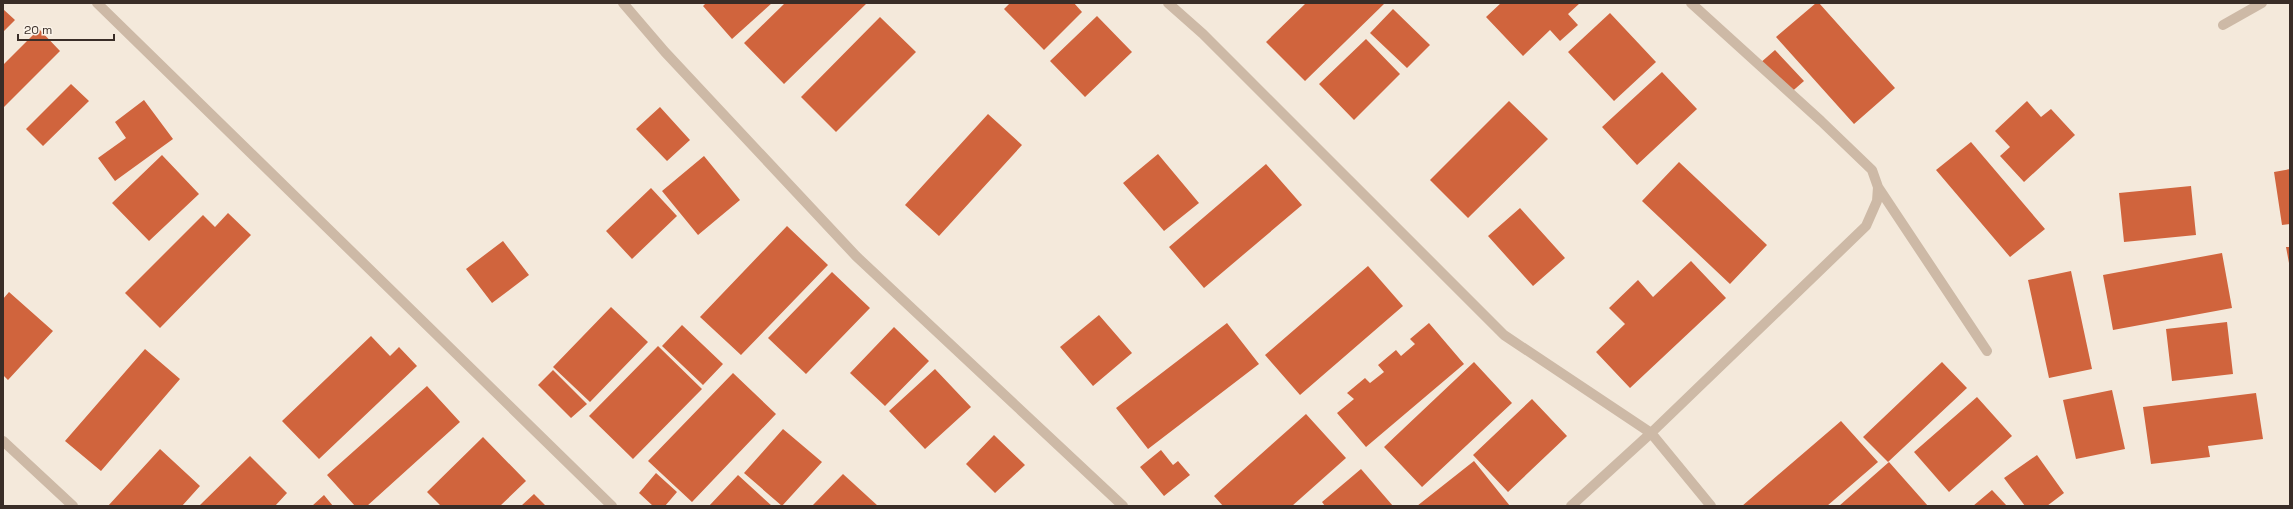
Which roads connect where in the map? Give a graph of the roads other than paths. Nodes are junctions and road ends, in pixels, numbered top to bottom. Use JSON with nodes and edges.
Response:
{"nodes":[{"id":1,"x":97,"y":3,"type":"edge"},
{"id":2,"x":623,"y":3,"type":"edge"},
{"id":3,"x":1168,"y":3,"type":"edge"},
{"id":4,"x":1690,"y":3,"type":"edge"},
{"id":5,"x":2262,"y":3,"type":"edge"},
{"id":6,"x":2223,"y":25,"type":"dead end"},
{"id":7,"x":1878,"y":187,"type":"junction"},
{"id":8,"x":1987,"y":351,"type":"dead end"},
{"id":9,"x":1651,"y":433,"type":"junction"},
{"id":10,"x":3,"y":441,"type":"edge"},
{"id":11,"x":73,"y":506,"type":"edge"},
{"id":12,"x":612,"y":506,"type":"edge"},
{"id":13,"x":1123,"y":506,"type":"edge"},
{"id":14,"x":1571,"y":506,"type":"edge"},
{"id":15,"x":1711,"y":506,"type":"edge"}],
"edges":[{"from":1,"to":12,"type":"street"},
{"from":2,"to":13,"type":"street"},
{"from":3,"to":9,"type":"street"},
{"from":4,"to":7,"type":"street"},
{"from":5,"to":6,"type":"street"},
{"from":7,"to":8,"type":"street"},
{"from":7,"to":9,"type":"street"},
{"from":9,"to":14,"type":"street"},
{"from":9,"to":15,"type":"street"},
{"from":10,"to":11,"type":"street"}]}
